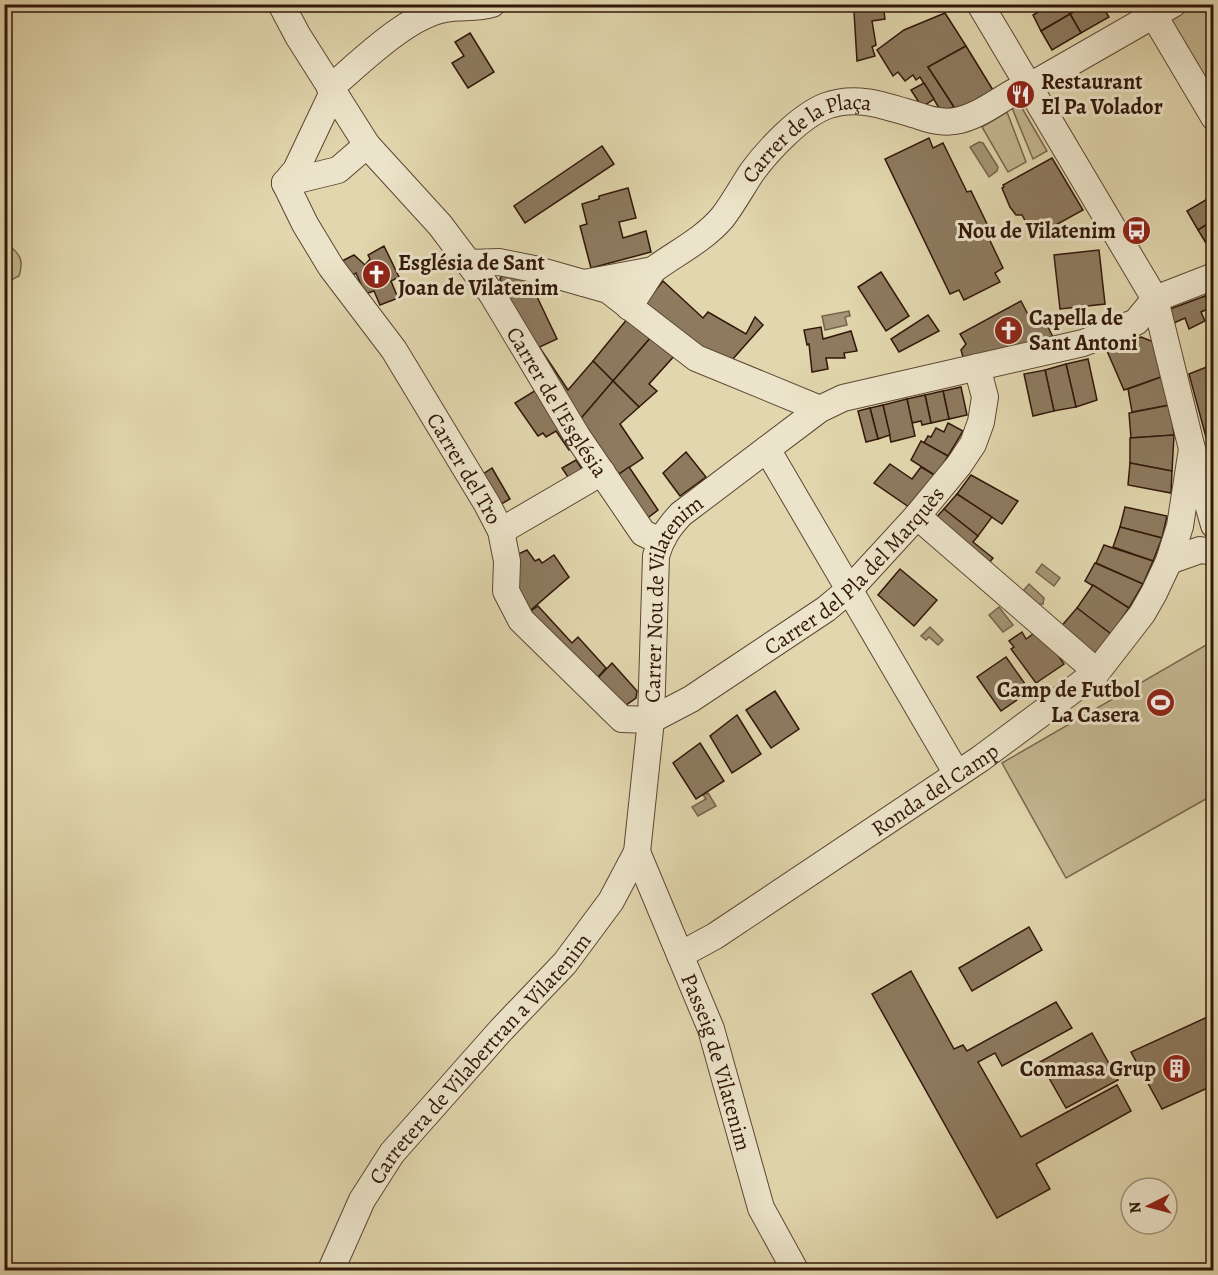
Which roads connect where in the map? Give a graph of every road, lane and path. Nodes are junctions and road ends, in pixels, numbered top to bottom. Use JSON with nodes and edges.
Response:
{"nodes":[{"id":1,"x":281,"y":4,"type":"edge"},
{"id":2,"x":492,"y":4,"type":"edge"},
{"id":3,"x":980,"y":4,"type":"edge"},
{"id":4,"x":1158,"y":8,"type":"edge"},
{"id":5,"x":1026,"y":85,"type":"junction"},
{"id":6,"x":331,"y":90,"type":"junction"},
{"id":7,"x":1214,"y":117,"type":"edge"},
{"id":8,"x":367,"y":146,"type":"junction"},
{"id":9,"x":285,"y":183,"type":"junction"},
{"id":10,"x":469,"y":263,"type":"junction"},
{"id":11,"x":653,"y":270,"type":"junction"},
{"id":12,"x":1214,"y":276,"type":"edge"},
{"id":13,"x":583,"y":283,"type":"junction"},
{"id":14,"x":1155,"y":299,"type":"junction"},
{"id":15,"x":629,"y":307,"type":"junction"},
{"id":16,"x":977,"y":367,"type":"junction"},
{"id":17,"x":820,"y":409,"type":"junction"},
{"id":18,"x":767,"y":449,"type":"junction"},
{"id":19,"x":1192,"y":449,"type":"junction"},
{"id":20,"x":602,"y":472,"type":"junction"},
{"id":21,"x":917,"y":516,"type":"junction"},
{"id":22,"x":1214,"y":525,"type":"edge"},
{"id":23,"x":501,"y":531,"type":"junction"},
{"id":24,"x":660,"y":541,"type":"junction"},
{"id":25,"x":1214,"y":552,"type":"edge"},
{"id":26,"x":1168,"y":561,"type":"junction"},
{"id":27,"x":850,"y":589,"type":"junction"},
{"id":28,"x":1096,"y":672,"type":"junction"},
{"id":29,"x":651,"y":720,"type":"junction"},
{"id":30,"x":957,"y":774,"type":"junction"},
{"id":31,"x":636,"y":852,"type":"junction"},
{"id":32,"x":680,"y":955,"type":"junction"},
{"id":33,"x":331,"y":1270,"type":"edge"},
{"id":34,"x":795,"y":1270,"type":"edge"}],
"edges":[{"from":1,"to":6,"type":"street","name":"Carrer de l'Església"},
{"from":2,"to":6,"type":"street"},
{"from":3,"to":5,"type":"street"},
{"from":4,"to":5,"type":"street","name":"Carrer de la Plaça"},
{"from":4,"to":7,"type":"street"},
{"from":5,"to":11,"type":"street","name":"Carrer de la Plaça"},
{"from":5,"to":14,"type":"street"},
{"from":6,"to":8,"type":"street","name":"Carrer de l'Església"},
{"from":6,"to":9,"type":"street"},
{"from":8,"to":9,"type":"street"},
{"from":8,"to":10,"type":"street","name":"Carrer de l'Església"},
{"from":9,"to":23,"type":"street","name":"Carrer del Tro"},
{"from":10,"to":13,"type":"street"},
{"from":10,"to":20,"type":"street","name":"Carrer de l'Església"},
{"from":11,"to":13,"type":"street"},
{"from":11,"to":15,"type":"street"},
{"from":12,"to":14,"type":"street","name":"Carrer Nou de Vilatenim"},
{"from":13,"to":15,"type":"street"},
{"from":14,"to":16,"type":"street","name":"Carrer Nou de Vilatenim"},
{"from":14,"to":19,"type":"street"},
{"from":15,"to":17,"type":"street"},
{"from":16,"to":17,"type":"street","name":"Carrer Nou de Vilatenim"},
{"from":16,"to":21,"type":"street","name":"Carrer del Pla del Marquès"},
{"from":17,"to":18,"type":"street","name":"Carrer Nou de Vilatenim"},
{"from":18,"to":24,"type":"street","name":"Carrer Nou de Vilatenim"},
{"from":18,"to":27,"type":"street"},
{"from":19,"to":22,"type":"street"},
{"from":19,"to":26,"type":"street","name":"Ronda del Camp"},
{"from":20,"to":23,"type":"street"},
{"from":20,"to":24,"type":"street","name":"Carrer de l'Església"},
{"from":21,"to":27,"type":"street","name":"Carrer del Pla del Marquès"},
{"from":21,"to":28,"type":"street"},
{"from":23,"to":29,"type":"street","name":"Carrer del Tro"},
{"from":24,"to":29,"type":"street","name":"Carrer Nou de Vilatenim"},
{"from":25,"to":26,"type":"street"},
{"from":26,"to":28,"type":"street","name":"Ronda del Camp"},
{"from":27,"to":29,"type":"street","name":"Carrer del Pla del Marquès"},
{"from":27,"to":30,"type":"street"},
{"from":28,"to":30,"type":"street","name":"Ronda del Camp"},
{"from":29,"to":31,"type":"street","name":"Carrer Nou de Vilatenim"},
{"from":30,"to":32,"type":"street","name":"Ronda del Camp"},
{"from":31,"to":32,"type":"street","name":"Passeig de Vilatenim"},
{"from":31,"to":33,"type":"street","name":"Carretera de Vilabertran a Vilatenim"},
{"from":32,"to":34,"type":"street","name":"Passeig de Vilatenim"}]}
